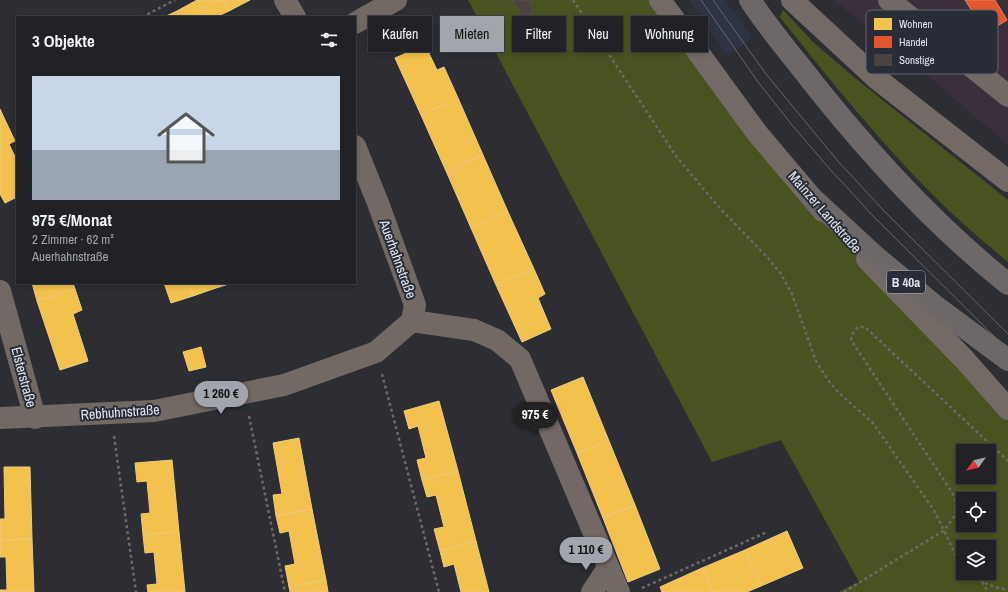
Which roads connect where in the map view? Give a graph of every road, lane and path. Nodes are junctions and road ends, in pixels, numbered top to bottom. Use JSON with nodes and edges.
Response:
{"nodes":[{"id":1,"x":175,"y":0,"type":"edge"},
{"id":2,"x":285,"y":0,"type":"edge"},
{"id":3,"x":396,"y":0,"type":"edge"},
{"id":4,"x":573,"y":0,"type":"edge"},
{"id":5,"x":660,"y":0,"type":"edge"},
{"id":6,"x":750,"y":0,"type":"edge"},
{"id":7,"x":889,"y":0,"type":"edge"},
{"id":8,"x":795,"y":2,"type":"edge"},
{"id":9,"x":901,"y":10,"type":"edge"},
{"id":10,"x":144,"y":16,"type":"edge"},
{"id":11,"x":294,"y":16,"type":"edge"},
{"id":12,"x":356,"y":22,"type":"edge"},
{"id":13,"x":866,"y":69,"type":"edge"},
{"id":14,"x":872,"y":74,"type":"edge"},
{"id":15,"x":981,"y":74,"type":"edge"},
{"id":16,"x":1008,"y":96,"type":"edge"},
{"id":17,"x":356,"y":148,"type":"edge"},
{"id":18,"x":1008,"y":181,"type":"edge"},
{"id":19,"x":811,"y":197,"type":"junction"},
{"id":20,"x":1008,"y":284,"type":"edge"},
{"id":21,"x":0,"y":291,"type":"edge"},
{"id":22,"x":412,"y":321,"type":"junction"},
{"id":23,"x":376,"y":352,"type":"junction"},
{"id":24,"x":1008,"y":360,"type":"edge"},
{"id":25,"x":244,"y":393,"type":"junction"},
{"id":26,"x":1008,"y":410,"type":"edge"},
{"id":27,"x":111,"y":413,"type":"junction"},
{"id":28,"x":0,"y":418,"type":"edge"},
{"id":29,"x":35,"y":418,"type":"junction"},
{"id":30,"x":1008,"y":461,"type":"edge"},
{"id":31,"x":767,"y":532,"type":"dead end"},
{"id":32,"x":944,"y":532,"type":"junction"},
{"id":33,"x":956,"y":556,"type":"edge"},
{"id":34,"x":608,"y":568,"type":"junction"},
{"id":35,"x":979,"y":580,"type":"edge"},
{"id":36,"x":981,"y":582,"type":"junction"},
{"id":37,"x":629,"y":590,"type":"edge"},
{"id":38,"x":1008,"y":590,"type":"edge"},
{"id":39,"x":136,"y":592,"type":"edge"},
{"id":40,"x":285,"y":592,"type":"edge"},
{"id":41,"x":439,"y":592,"type":"edge"},
{"id":42,"x":592,"y":592,"type":"edge"},
{"id":43,"x":844,"y":592,"type":"edge"},
{"id":44,"x":988,"y":592,"type":"edge"}],
"edges":[{"from":1,"to":10,"type":"path"},
{"from":2,"to":11,"type":"street"},
{"from":3,"to":12,"type":"street"},
{"from":4,"to":32,"type":"path"},
{"from":5,"to":19,"type":"main road","name":"Mainzer Landstraße"},
{"from":6,"to":20,"type":"highway"},
{"from":7,"to":9,"type":"street"},
{"from":8,"to":13,"type":"main road"},
{"from":14,"to":18,"type":"main road"},
{"from":15,"to":16,"type":"street"},
{"from":17,"to":22,"type":"street","name":"Auerhahnstraße"},
{"from":19,"to":24,"type":"highway","number":"B 40a"},
{"from":19,"to":26,"type":"main road","name":"Mainzer Landstraße"},
{"from":21,"to":29,"type":"street","name":"Elsterstraße"},
{"from":22,"to":23,"type":"street","name":"Rebhuhnstraße"},
{"from":22,"to":34,"type":"street"},
{"from":23,"to":25,"type":"street","name":"Rebhuhnstraße"},
{"from":23,"to":41,"type":"path"},
{"from":25,"to":27,"type":"street","name":"Rebhuhnstraße"},
{"from":25,"to":40,"type":"path"},
{"from":27,"to":29,"type":"street","name":"Rebhuhnstraße"},
{"from":27,"to":39,"type":"path"},
{"from":28,"to":29,"type":"street","name":"Rebhuhnstraße"},
{"from":30,"to":32,"type":"path"},
{"from":31,"to":37,"type":"path"},
{"from":32,"to":33,"type":"path"},
{"from":32,"to":43,"type":"path"},
{"from":34,"to":37,"type":"street"},
{"from":34,"to":42,"type":"street"},
{"from":35,"to":36,"type":"path"},
{"from":36,"to":38,"type":"path"},
{"from":36,"to":44,"type":"path"}]}
